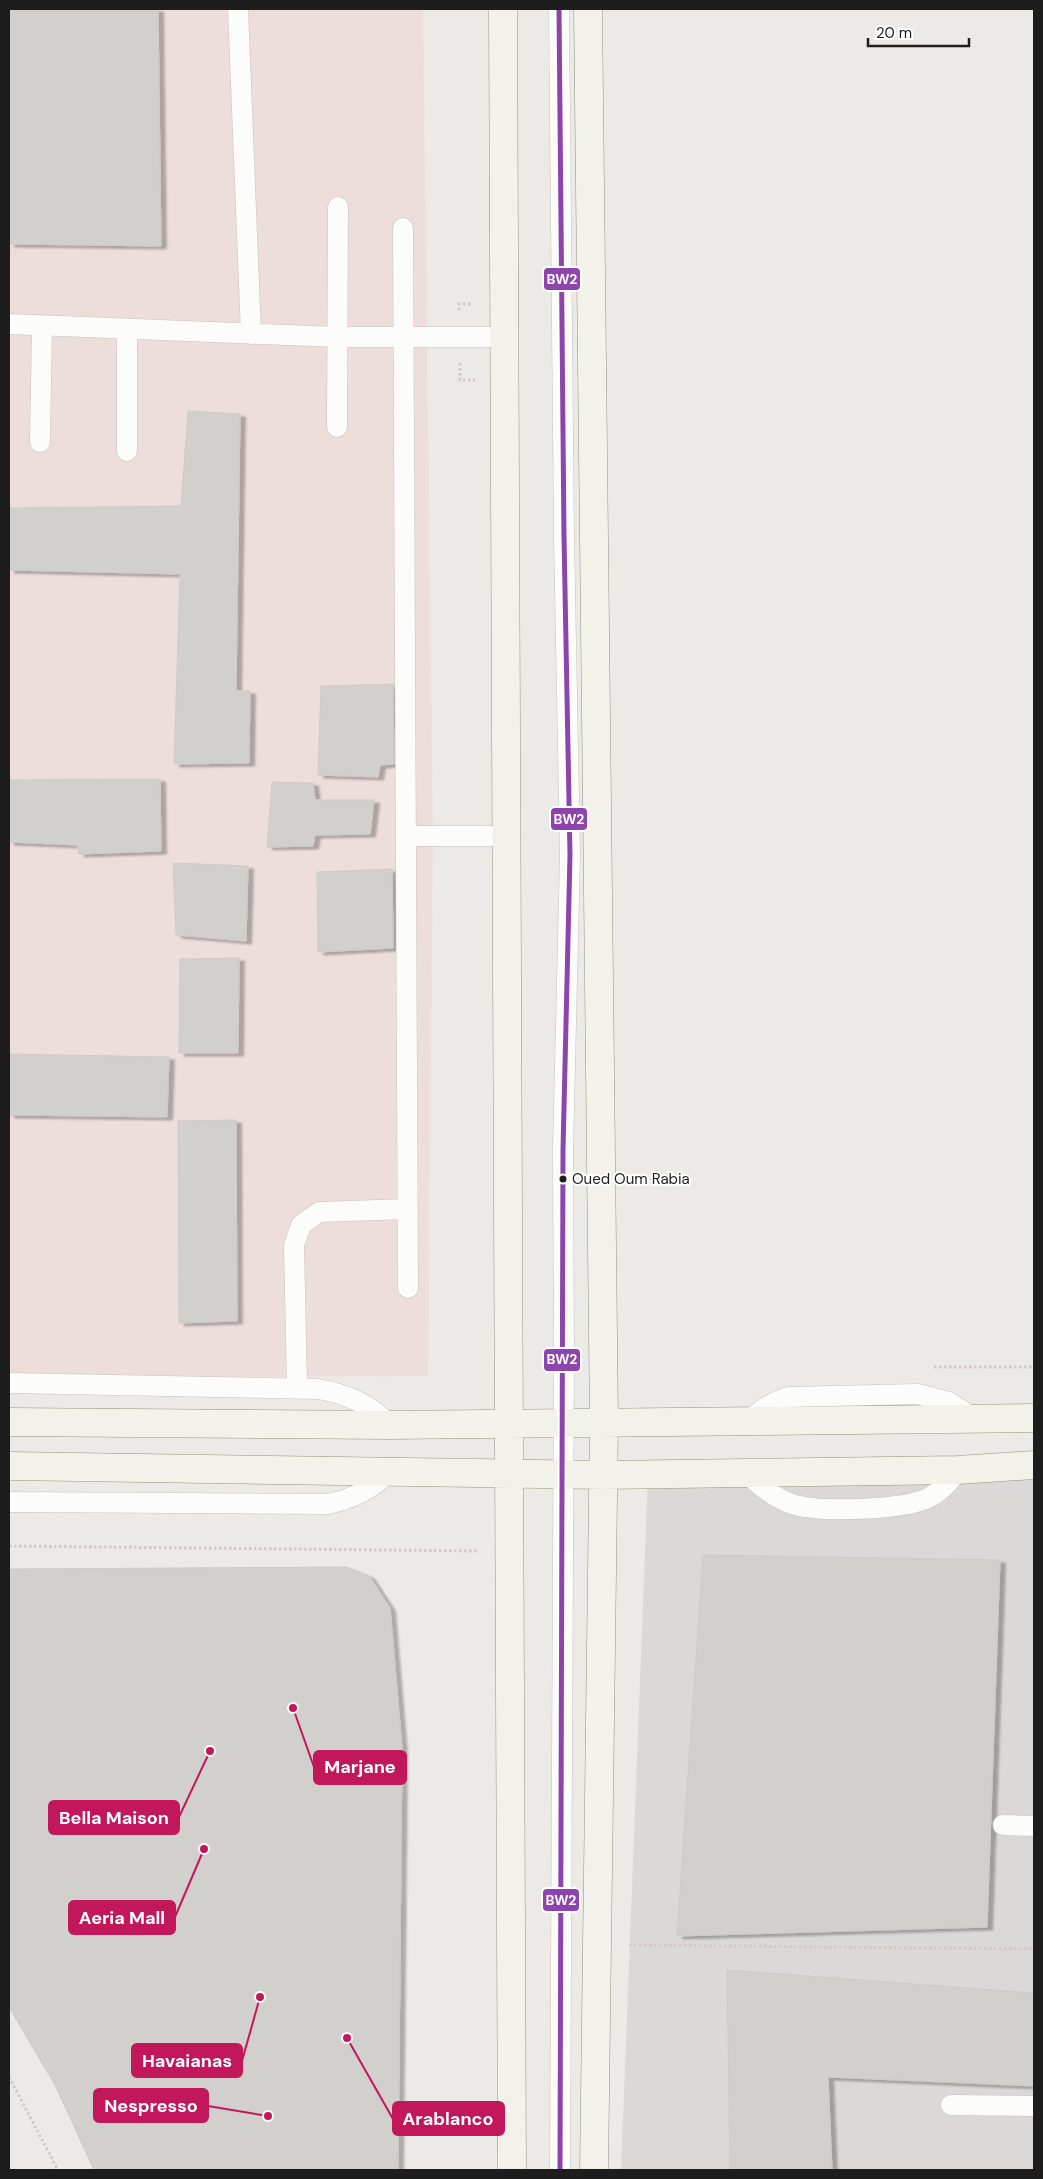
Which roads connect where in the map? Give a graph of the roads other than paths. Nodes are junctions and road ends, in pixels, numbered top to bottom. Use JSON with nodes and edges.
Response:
{"nodes":[{"id":1,"x":238,"y":9,"type":"edge"},
{"id":2,"x":503,"y":9,"type":"edge"},
{"id":3,"x":559,"y":9,"type":"edge"},
{"id":4,"x":588,"y":9,"type":"edge"},
{"id":5,"x":338,"y":207,"type":"dead end"},
{"id":6,"x":403,"y":228,"type":"dead end"},
{"id":7,"x":9,"y":324,"type":"edge"},
{"id":8,"x":42,"y":326,"type":"junction"},
{"id":9,"x":127,"y":330,"type":"junction"},
{"id":10,"x":251,"y":334,"type":"junction"},
{"id":11,"x":337,"y":337,"type":"junction"},
{"id":12,"x":403,"y":337,"type":"junction"},
{"id":13,"x":504,"y":338,"type":"junction"},
{"id":14,"x":337,"y":427,"type":"dead end"},
{"id":15,"x":40,"y":442,"type":"dead end"},
{"id":16,"x":128,"y":451,"type":"dead end"},
{"id":17,"x":406,"y":836,"type":"junction"},
{"id":18,"x":508,"y":836,"type":"junction"},
{"id":19,"x":408,"y":1209,"type":"junction"},
{"id":20,"x":408,"y":1288,"type":"dead end"},
{"id":21,"x":9,"y":1383,"type":"edge"},
{"id":22,"x":297,"y":1387,"type":"junction"},
{"id":23,"x":1034,"y":1418,"type":"edge"},
{"id":24,"x":9,"y":1422,"type":"edge"},
{"id":25,"x":564,"y":1423,"type":"junction"},
{"id":26,"x":604,"y":1423,"type":"junction"},
{"id":27,"x":390,"y":1424,"type":"junction"},
{"id":28,"x":509,"y":1424,"type":"junction"},
{"id":29,"x":1034,"y":1465,"type":"edge"},
{"id":30,"x":9,"y":1466,"type":"edge"},
{"id":31,"x":958,"y":1470,"type":"junction"},
{"id":32,"x":389,"y":1472,"type":"junction"},
{"id":33,"x":745,"y":1472,"type":"junction"},
{"id":34,"x":510,"y":1473,"type":"junction"},
{"id":35,"x":564,"y":1474,"type":"junction"},
{"id":36,"x":603,"y":1474,"type":"junction"},
{"id":37,"x":9,"y":1502,"type":"edge"},
{"id":38,"x":1003,"y":1825,"type":"dead end"},
{"id":39,"x":1034,"y":1826,"type":"edge"},
{"id":40,"x":951,"y":2105,"type":"dead end"},
{"id":41,"x":1034,"y":2106,"type":"edge"},
{"id":42,"x":512,"y":2170,"type":"edge"},
{"id":43,"x":560,"y":2170,"type":"edge"},
{"id":44,"x":594,"y":2170,"type":"edge"}],
"edges":[{"from":1,"to":10,"type":"lane"},
{"from":2,"to":13,"type":"main road"},
{"from":3,"to":25,"type":"lane"},
{"from":4,"to":26,"type":"main road"},
{"from":5,"to":11,"type":"lane"},
{"from":6,"to":12,"type":"lane"},
{"from":7,"to":8,"type":"lane"},
{"from":8,"to":9,"type":"lane"},
{"from":8,"to":15,"type":"lane"},
{"from":9,"to":10,"type":"lane"},
{"from":9,"to":16,"type":"lane"},
{"from":10,"to":11,"type":"lane"},
{"from":11,"to":12,"type":"lane"},
{"from":11,"to":14,"type":"lane"},
{"from":12,"to":13,"type":"lane"},
{"from":12,"to":17,"type":"lane"},
{"from":13,"to":18,"type":"main road"},
{"from":17,"to":18,"type":"lane"},
{"from":17,"to":19,"type":"lane"},
{"from":18,"to":28,"type":"main road"},
{"from":19,"to":20,"type":"lane"},
{"from":19,"to":22,"type":"lane"},
{"from":21,"to":22,"type":"lane"},
{"from":22,"to":27,"type":"lane"},
{"from":23,"to":26,"type":"main road"},
{"from":24,"to":27,"type":"main road"},
{"from":25,"to":26,"type":"main road"},
{"from":25,"to":28,"type":"main road"},
{"from":25,"to":35,"type":"lane"},
{"from":26,"to":36,"type":"main road"},
{"from":27,"to":28,"type":"main road"},
{"from":28,"to":34,"type":"main road"},
{"from":29,"to":31,"type":"main road"},
{"from":30,"to":32,"type":"main road"},
{"from":31,"to":33,"type":"main road"},
{"from":31,"to":33,"type":"lane"},
{"from":32,"to":34,"type":"main road"},
{"from":32,"to":37,"type":"lane"},
{"from":33,"to":36,"type":"main road"},
{"from":34,"to":35,"type":"main road"},
{"from":34,"to":42,"type":"main road"},
{"from":35,"to":36,"type":"main road"},
{"from":35,"to":43,"type":"lane"},
{"from":36,"to":44,"type":"main road"},
{"from":38,"to":39,"type":"lane"},
{"from":40,"to":41,"type":"lane"}]}
